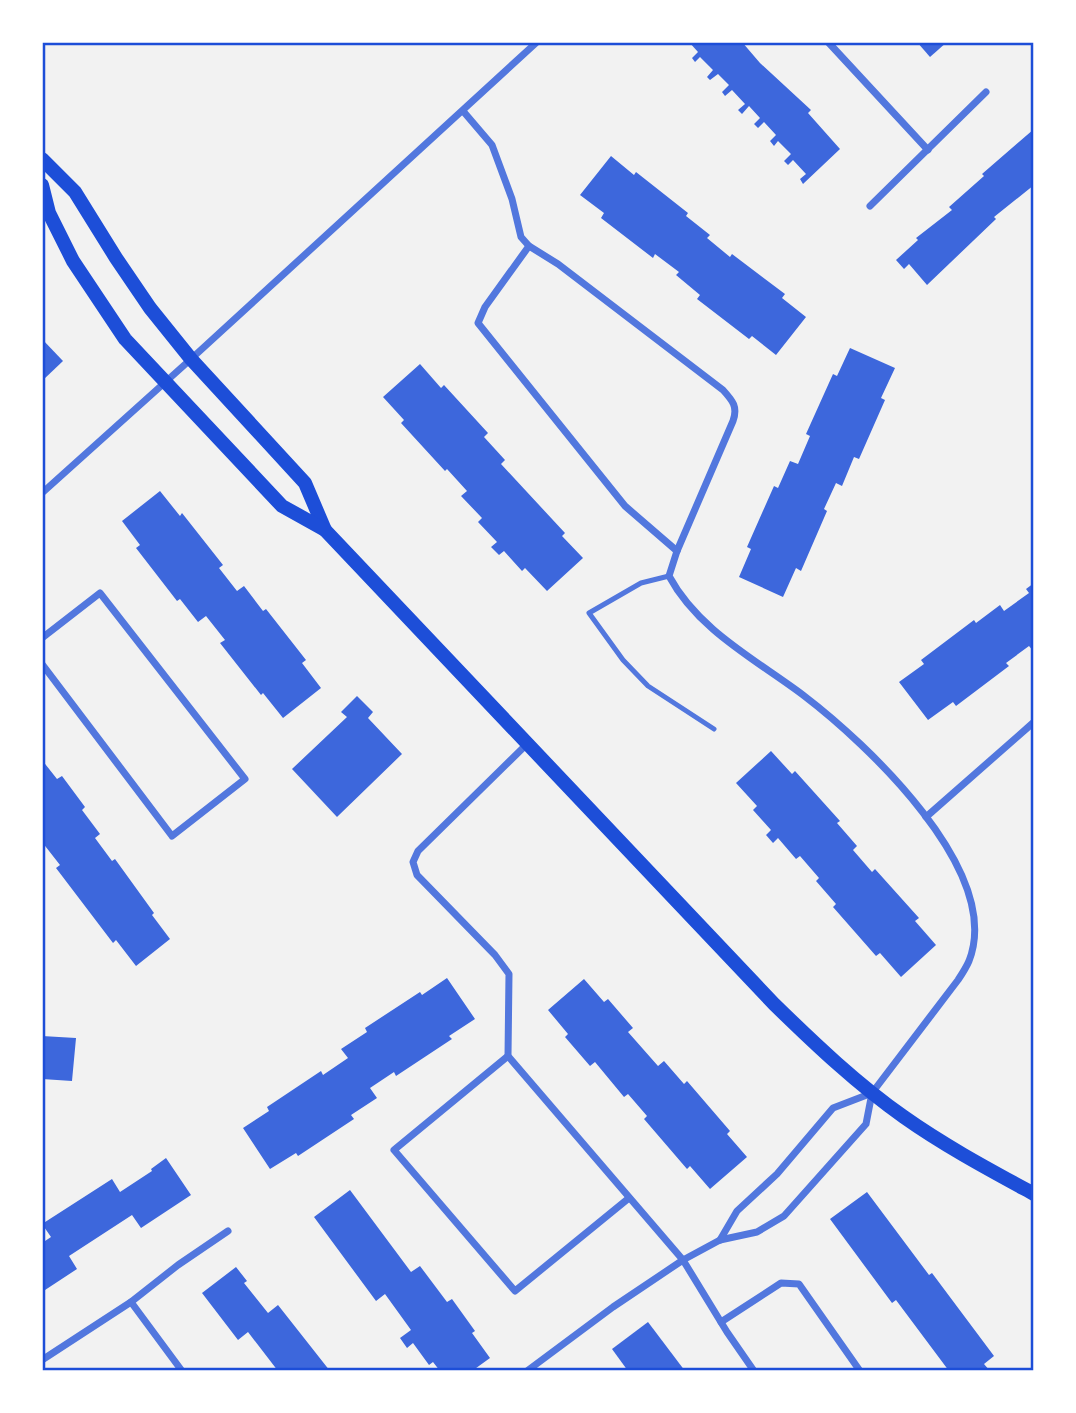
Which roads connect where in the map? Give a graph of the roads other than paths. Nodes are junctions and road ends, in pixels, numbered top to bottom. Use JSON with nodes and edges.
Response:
{"nodes":[{"id":1,"x":537,"y":42,"type":"edge"},
{"id":2,"x":828,"y":42,"type":"edge"},
{"id":3,"x":986,"y":92,"type":"dead end"},
{"id":4,"x":463,"y":111,"type":"junction"},
{"id":5,"x":928,"y":150,"type":"junction"},
{"id":6,"x":42,"y":159,"type":"edge"},
{"id":7,"x":42,"y":184,"type":"edge"},
{"id":8,"x":870,"y":206,"type":"dead end"},
{"id":9,"x":529,"y":246,"type":"junction"},
{"id":10,"x":191,"y":359,"type":"junction"},
{"id":11,"x":165,"y":382,"type":"junction"},
{"id":12,"x":42,"y":493,"type":"edge"},
{"id":13,"x":324,"y":530,"type":"junction"},
{"id":14,"x":677,"y":551,"type":"junction"},
{"id":15,"x":669,"y":576,"type":"junction"},
{"id":16,"x":42,"y":638,"type":"edge"},
{"id":17,"x":42,"y":664,"type":"edge"},
{"id":18,"x":1034,"y":722,"type":"edge"},
{"id":19,"x":714,"y":729,"type":"dead end"},
{"id":20,"x":527,"y":744,"type":"junction"},
{"id":21,"x":926,"y":817,"type":"junction"},
{"id":22,"x":508,"y":1056,"type":"junction"},
{"id":23,"x":872,"y":1093,"type":"junction"},
{"id":24,"x":1034,"y":1194,"type":"edge"},
{"id":25,"x":629,"y":1198,"type":"junction"},
{"id":26,"x":228,"y":1231,"type":"dead end"},
{"id":27,"x":720,"y":1240,"type":"junction"},
{"id":28,"x":683,"y":1260,"type":"junction"},
{"id":29,"x":131,"y":1302,"type":"junction"},
{"id":30,"x":720,"y":1322,"type":"junction"},
{"id":31,"x":42,"y":1360,"type":"edge"},
{"id":32,"x":182,"y":1371,"type":"edge"},
{"id":33,"x":527,"y":1371,"type":"edge"},
{"id":34,"x":754,"y":1371,"type":"edge"},
{"id":35,"x":860,"y":1371,"type":"edge"}],
"edges":[{"from":1,"to":4,"type":"street"},
{"from":2,"to":5,"type":"street"},
{"from":3,"to":5,"type":"street"},
{"from":4,"to":9,"type":"street"},
{"from":4,"to":10,"type":"street"},
{"from":5,"to":8,"type":"street"},
{"from":6,"to":10,"type":"main road"},
{"from":7,"to":11,"type":"main road"},
{"from":9,"to":14,"type":"street"},
{"from":9,"to":14,"type":"street"},
{"from":10,"to":11,"type":"street"},
{"from":10,"to":13,"type":"main road"},
{"from":11,"to":12,"type":"street"},
{"from":11,"to":13,"type":"main road"},
{"from":13,"to":20,"type":"main road"},
{"from":14,"to":15,"type":"street"},
{"from":15,"to":19,"type":"lane"},
{"from":15,"to":21,"type":"street"},
{"from":16,"to":17,"type":"street"},
{"from":18,"to":21,"type":"street"},
{"from":20,"to":22,"type":"street"},
{"from":20,"to":23,"type":"main road"},
{"from":21,"to":23,"type":"street"},
{"from":22,"to":25,"type":"street"},
{"from":22,"to":25,"type":"street"},
{"from":23,"to":24,"type":"main road"},
{"from":23,"to":27,"type":"street"},
{"from":23,"to":27,"type":"street"},
{"from":25,"to":28,"type":"street"},
{"from":26,"to":29,"type":"street"},
{"from":27,"to":28,"type":"street"},
{"from":28,"to":30,"type":"street"},
{"from":28,"to":33,"type":"street"},
{"from":29,"to":31,"type":"street"},
{"from":29,"to":32,"type":"street"},
{"from":30,"to":34,"type":"street"},
{"from":30,"to":35,"type":"street"}]}
